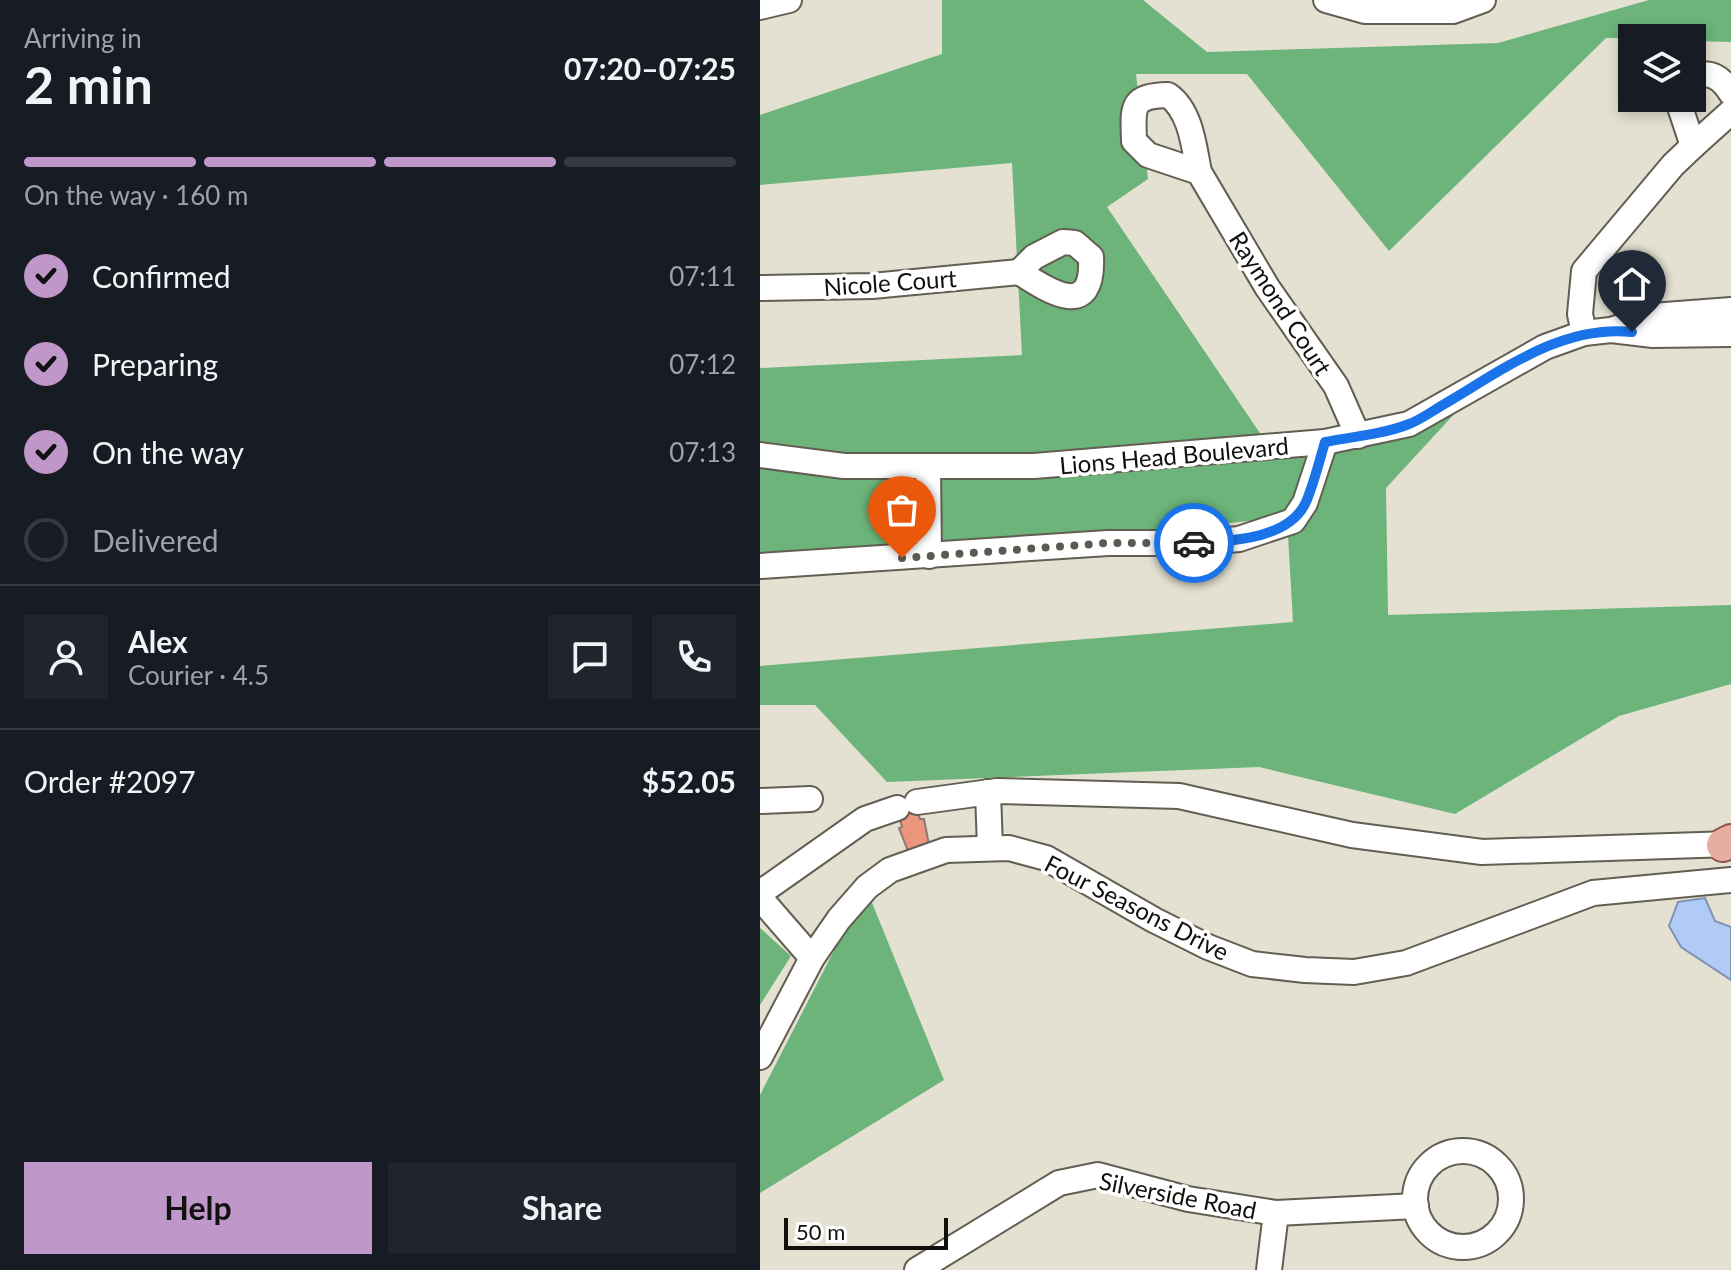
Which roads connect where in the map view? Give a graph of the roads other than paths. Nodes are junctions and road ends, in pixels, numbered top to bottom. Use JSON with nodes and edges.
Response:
{"nodes":[{"id":1,"x":789,"y":0,"type":"edge"},
{"id":2,"x":1326,"y":0,"type":"edge"},
{"id":3,"x":1483,"y":0,"type":"edge"},
{"id":4,"x":760,"y":7,"type":"edge"},
{"id":5,"x":1706,"y":75,"type":"edge"},
{"id":6,"x":1731,"y":93,"type":"edge"},
{"id":7,"x":1682,"y":112,"type":"edge"},
{"id":8,"x":1731,"y":112,"type":"edge"},
{"id":9,"x":1693,"y":146,"type":"junction"},
{"id":10,"x":1199,"y":172,"type":"dead end"},
{"id":11,"x":1019,"y":272,"type":"dead end"},
{"id":12,"x":760,"y":288,"type":"edge"},
{"id":13,"x":1731,"y":310,"type":"edge"},
{"id":14,"x":1611,"y":330,"type":"junction"},
{"id":15,"x":1584,"y":333,"type":"junction"},
{"id":16,"x":1731,"y":334,"type":"edge"},
{"id":17,"x":1358,"y":436,"type":"junction"},
{"id":18,"x":1325,"y":442,"type":"junction"},
{"id":19,"x":760,"y":455,"type":"edge"},
{"id":20,"x":928,"y":468,"type":"junction"},
{"id":21,"x":929,"y":556,"type":"junction"},
{"id":22,"x":760,"y":566,"type":"edge"},
{"id":23,"x":988,"y":792,"type":"junction"},
{"id":24,"x":810,"y":799,"type":"dead end"},
{"id":25,"x":760,"y":801,"type":"edge"},
{"id":26,"x":1728,"y":843,"type":"edge"},
{"id":27,"x":990,"y":848,"type":"junction"},
{"id":28,"x":1731,"y":880,"type":"edge"},
{"id":29,"x":760,"y":895,"type":"edge"},
{"id":30,"x":812,"y":958,"type":"junction"},
{"id":31,"x":760,"y":1057,"type":"edge"},
{"id":32,"x":1416,"y":1206,"type":"junction"},
{"id":33,"x":1276,"y":1213,"type":"junction"},
{"id":34,"x":917,"y":1270,"type":"edge"},
{"id":35,"x":1269,"y":1270,"type":"edge"}],
"edges":[{"from":1,"to":4,"type":"street"},
{"from":2,"to":3,"type":"street"},
{"from":5,"to":6,"type":"street"},
{"from":7,"to":9,"type":"street"},
{"from":8,"to":9,"type":"street"},
{"from":9,"to":15,"type":"street"},
{"from":10,"to":17,"type":"street","name":"Raymond Court"},
{"from":11,"to":12,"type":"street","name":"Nicole Court"},
{"from":13,"to":14,"type":"street","name":"Lions Head Boulevard"},
{"from":14,"to":15,"type":"street","name":"Lions Head Boulevard"},
{"from":14,"to":16,"type":"street","name":"Lions Head Boulevard"},
{"from":15,"to":17,"type":"street","name":"Lions Head Boulevard"},
{"from":17,"to":18,"type":"street","name":"Lions Head Boulevard"},
{"from":18,"to":20,"type":"street","name":"Lions Head Boulevard"},
{"from":18,"to":21,"type":"street"},
{"from":19,"to":20,"type":"street","name":"Lions Head Boulevard"},
{"from":20,"to":21,"type":"street"},
{"from":21,"to":22,"type":"street"},
{"from":23,"to":26,"type":"street"},
{"from":23,"to":27,"type":"street"},
{"from":23,"to":29,"type":"street"},
{"from":24,"to":25,"type":"street"},
{"from":27,"to":28,"type":"street","name":"Four Seasons Drive"},
{"from":27,"to":30,"type":"street","name":"Four Seasons Drive"},
{"from":29,"to":30,"type":"street"},
{"from":30,"to":31,"type":"street","name":"Four Seasons Drive"},
{"from":32,"to":32,"type":"street"},
{"from":32,"to":33,"type":"street","name":"Silverside Road"},
{"from":33,"to":34,"type":"street","name":"Silverside Road"},
{"from":33,"to":35,"type":"street"}]}
